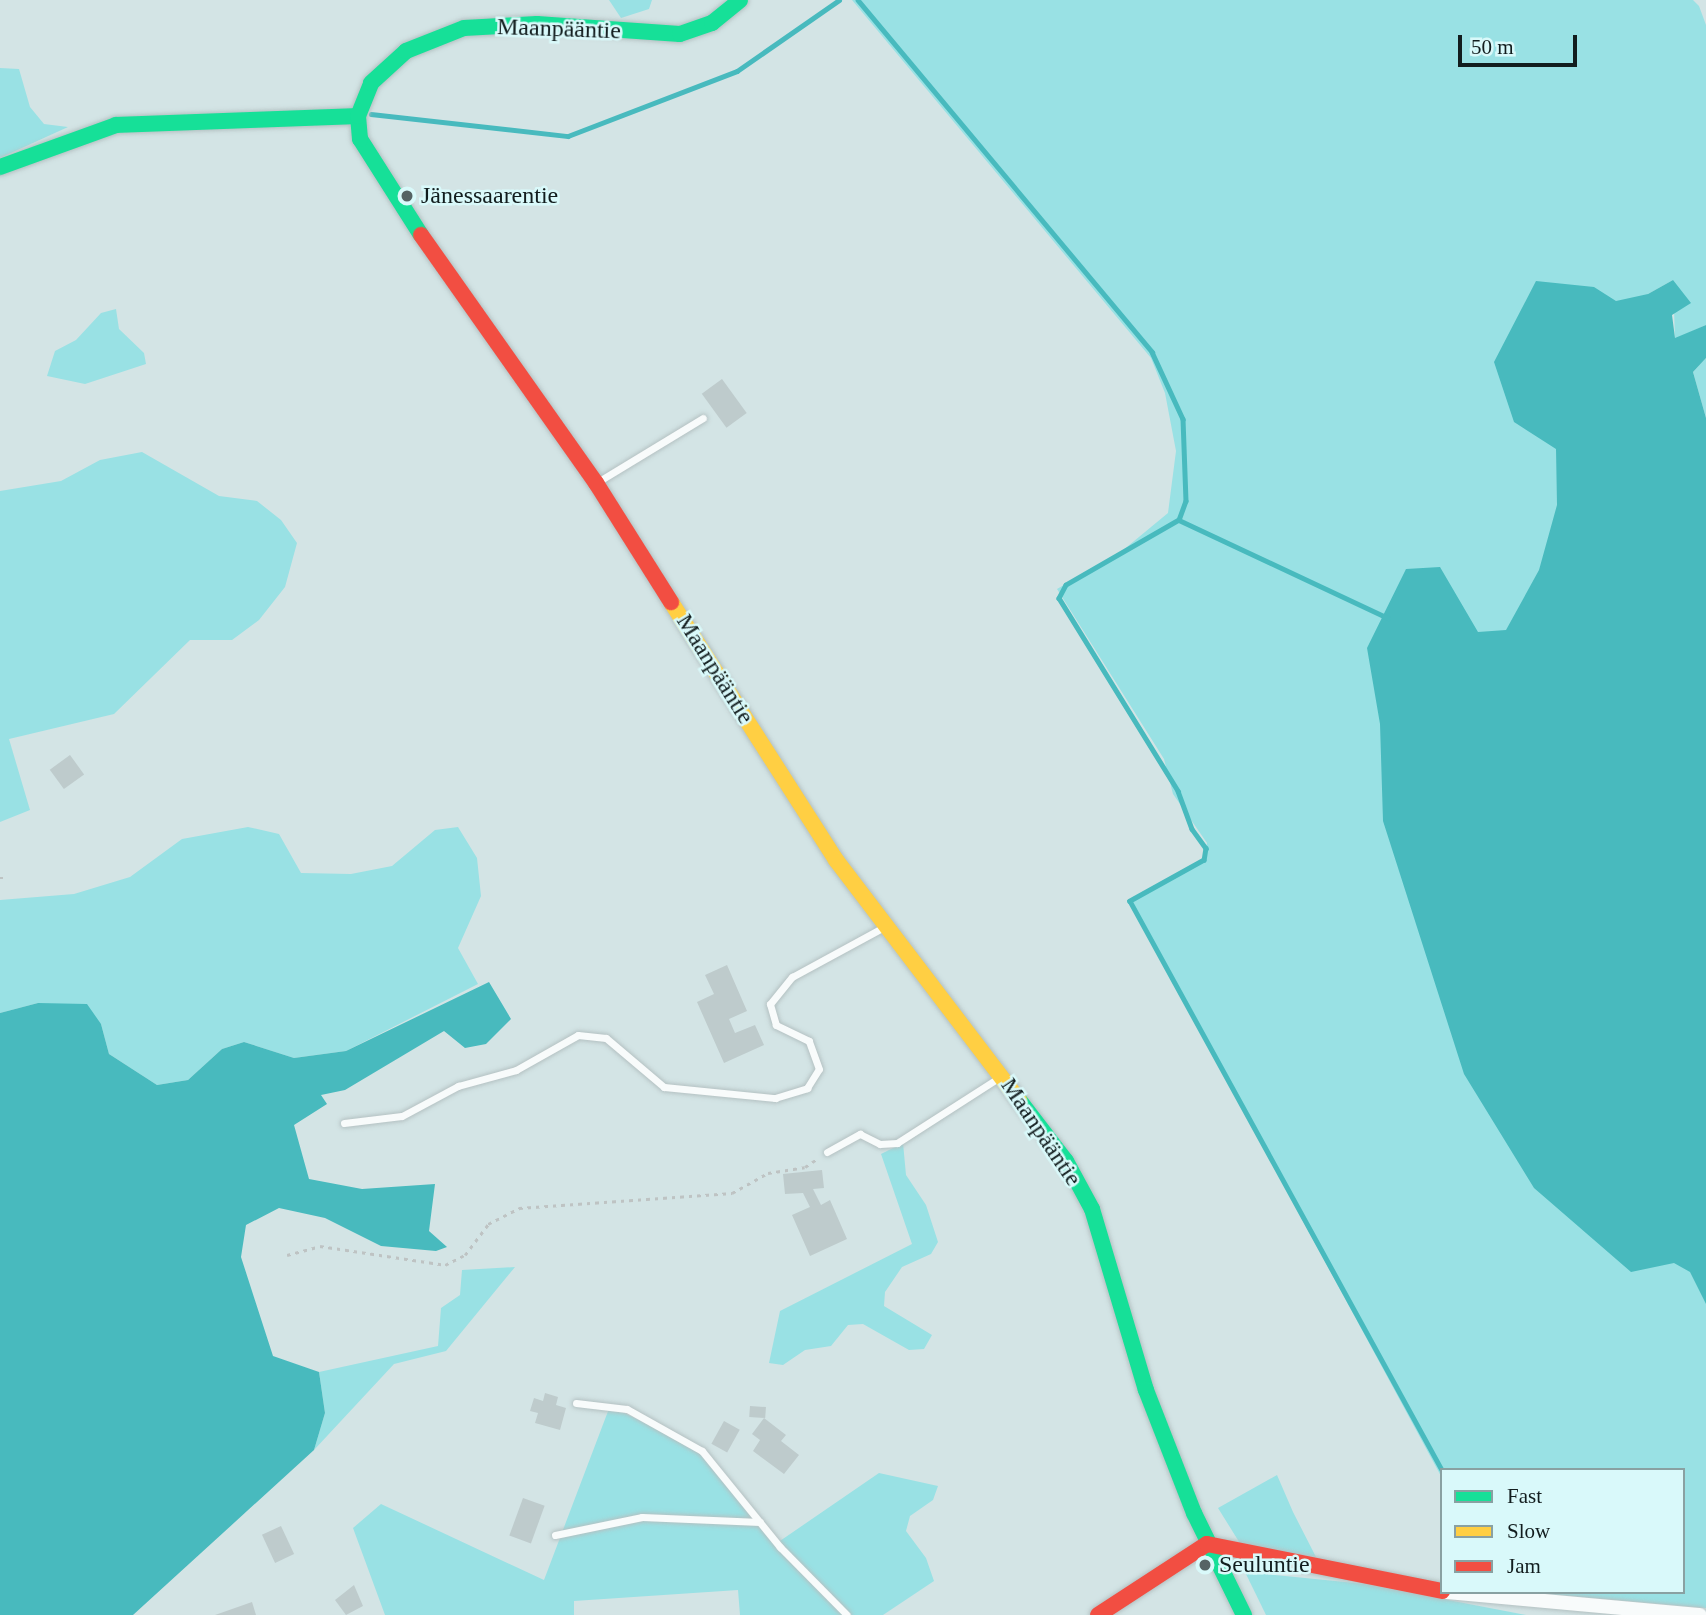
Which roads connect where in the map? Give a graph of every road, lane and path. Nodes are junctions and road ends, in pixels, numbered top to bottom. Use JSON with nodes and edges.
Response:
{"nodes":[{"id":1,"x":740,"y":0,"type":"edge"},
{"id":2,"x":358,"y":116,"type":"junction"},
{"id":3,"x":0,"y":167,"type":"edge"},
{"id":4,"x":703,"y":418,"type":"dead end"},
{"id":5,"x":596,"y":483,"type":"junction"},
{"id":6,"x":0,"y":878,"type":"edge"},
{"id":7,"x":8,"y":878,"type":"dead end"},
{"id":8,"x":887,"y":925,"type":"junction"},
{"id":9,"x":1003,"y":1075,"type":"junction"},
{"id":10,"x":344,"y":1123,"type":"dead end"},
{"id":11,"x":827,"y":1152,"type":"joint"},
{"id":12,"x":287,"y":1255,"type":"dead end"},
{"id":13,"x":576,"y":1403,"type":"dead end"},
{"id":14,"x":760,"y":1522,"type":"junction"},
{"id":15,"x":555,"y":1535,"type":"dead end"},
{"id":16,"x":1207,"y":1544,"type":"junction"},
{"id":17,"x":1440,"y":1591,"type":"edge"},
{"id":18,"x":1466,"y":1594,"type":"edge"},
{"id":19,"x":847,"y":1615,"type":"edge"},
{"id":20,"x":1098,"y":1615,"type":"edge"},
{"id":21,"x":1244,"y":1615,"type":"edge"},
{"id":22,"x":1700,"y":1615,"type":"edge"}],
"edges":[{"from":1,"to":2,"type":"street","name":"Maanpääntie"},
{"from":2,"to":3,"type":"street"},
{"from":2,"to":5,"type":"street","name":"Maanpääntie"},
{"from":4,"to":5,"type":"lane"},
{"from":5,"to":8,"type":"street","name":"Maanpääntie"},
{"from":6,"to":7,"type":"path"},
{"from":8,"to":9,"type":"street","name":"Maanpääntie"},
{"from":8,"to":10,"type":"lane"},
{"from":9,"to":11,"type":"lane"},
{"from":9,"to":16,"type":"street","name":"Maanpääntie"},
{"from":11,"to":12,"type":"path"},
{"from":13,"to":14,"type":"lane"},
{"from":14,"to":15,"type":"lane"},
{"from":14,"to":19,"type":"lane"},
{"from":16,"to":17,"type":"street"},
{"from":16,"to":20,"type":"street"},
{"from":16,"to":21,"type":"street","name":"Maanpääntie"},
{"from":18,"to":22,"type":"street"}]}
